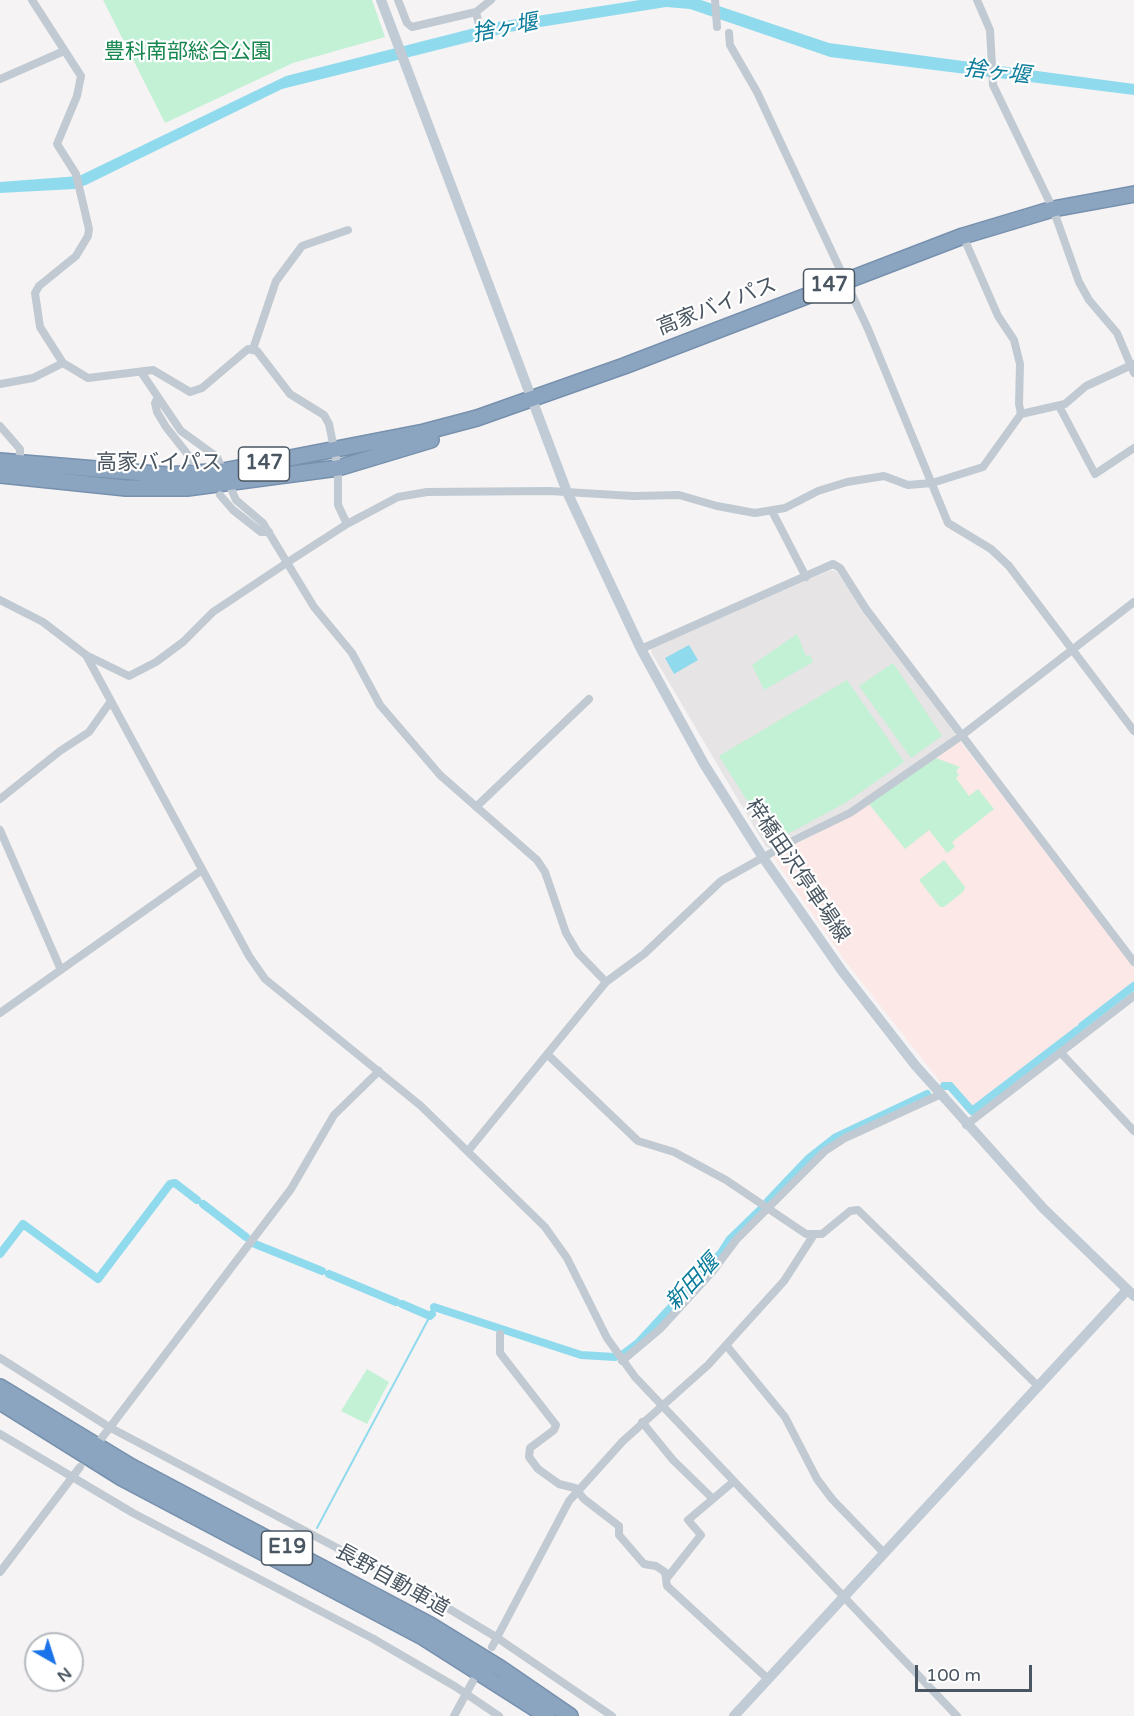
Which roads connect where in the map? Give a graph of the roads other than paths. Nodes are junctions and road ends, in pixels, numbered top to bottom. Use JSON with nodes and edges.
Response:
{"nodes":[{"id":1,"x":32,"y":0,"type":"edge"},
{"id":2,"x":381,"y":0,"type":"edge"},
{"id":3,"x":398,"y":0,"type":"edge"},
{"id":4,"x":491,"y":0,"type":"edge"},
{"id":5,"x":977,"y":0,"type":"edge"},
{"id":6,"x":715,"y":2,"type":"edge"},
{"id":7,"x":476,"y":12,"type":"junction"},
{"id":8,"x":717,"y":24,"type":"dead end"},
{"id":9,"x":479,"y":25,"type":"dead end"},
{"id":10,"x":729,"y":33,"type":"dead end"},
{"id":11,"x":64,"y":51,"type":"junction"},
{"id":12,"x":0,"y":79,"type":"edge"},
{"id":13,"x":1134,"y":194,"type":"edge"},
{"id":14,"x":1053,"y":209,"type":"junction"},
{"id":15,"x":348,"y":230,"type":"dead end"},
{"id":16,"x":963,"y":236,"type":"junction"},
{"id":17,"x":845,"y":279,"type":"junction"},
{"id":18,"x":253,"y":349,"type":"junction"},
{"id":19,"x":63,"y":363,"type":"junction"},
{"id":20,"x":1133,"y":368,"type":"edge"},
{"id":21,"x":141,"y":372,"type":"junction"},
{"id":22,"x":0,"y":384,"type":"edge"},
{"id":23,"x":158,"y":399,"type":"junction"},
{"id":24,"x":526,"y":400,"type":"junction"},
{"id":25,"x":1059,"y":406,"type":"junction"},
{"id":26,"x":1022,"y":414,"type":"junction"},
{"id":27,"x":0,"y":426,"type":"edge"},
{"id":28,"x":1134,"y":448,"type":"edge"},
{"id":29,"x":336,"y":452,"type":"junction"},
{"id":30,"x":0,"y":461,"type":"edge"},
{"id":31,"x":193,"y":461,"type":"dead end"},
{"id":32,"x":20,"y":463,"type":"junction"},
{"id":33,"x":338,"y":468,"type":"junction"},
{"id":34,"x":0,"y":475,"type":"edge"},
{"id":35,"x":932,"y":483,"type":"junction"},
{"id":36,"x":224,"y":484,"type":"junction"},
{"id":37,"x":567,"y":492,"type":"junction"},
{"id":38,"x":772,"y":511,"type":"junction"},
{"id":39,"x":347,"y":524,"type":"junction"},
{"id":40,"x":269,"y":532,"type":"junction"},
{"id":41,"x":288,"y":562,"type":"junction"},
{"id":42,"x":806,"y":577,"type":"junction"},
{"id":43,"x":0,"y":600,"type":"edge"},
{"id":44,"x":1134,"y":602,"type":"edge"},
{"id":45,"x":641,"y":649,"type":"junction"},
{"id":46,"x":1072,"y":650,"type":"junction"},
{"id":47,"x":86,"y":655,"type":"junction"},
{"id":48,"x":590,"y":699,"type":"dead end"},
{"id":49,"x":111,"y":701,"type":"junction"},
{"id":50,"x":1134,"y":732,"type":"edge"},
{"id":51,"x":961,"y":736,"type":"junction"},
{"id":52,"x":0,"y":799,"type":"edge"},
{"id":53,"x":476,"y":807,"type":"junction"},
{"id":54,"x":0,"y":830,"type":"edge"},
{"id":55,"x":764,"y":859,"type":"junction"},
{"id":56,"x":202,"y":870,"type":"junction"},
{"id":57,"x":1134,"y":962,"type":"edge"},
{"id":58,"x":61,"y":970,"type":"junction"},
{"id":59,"x":606,"y":982,"type":"junction"},
{"id":60,"x":1134,"y":996,"type":"edge"},
{"id":61,"x":0,"y":1013,"type":"edge"},
{"id":62,"x":1061,"y":1053,"type":"junction"},
{"id":63,"x":547,"y":1054,"type":"junction"},
{"id":64,"x":379,"y":1071,"type":"junction"},
{"id":65,"x":939,"y":1095,"type":"junction"},
{"id":66,"x":966,"y":1125,"type":"junction"},
{"id":67,"x":1134,"y":1131,"type":"edge"},
{"id":68,"x":468,"y":1151,"type":"junction"},
{"id":69,"x":770,"y":1209,"type":"junction"},
{"id":70,"x":813,"y":1236,"type":"junction"},
{"id":71,"x":1130,"y":1293,"type":"edge"},
{"id":72,"x":500,"y":1334,"type":"dead end"},
{"id":73,"x":726,"y":1345,"type":"junction"},
{"id":74,"x":0,"y":1358,"type":"edge"},
{"id":75,"x":622,"y":1361,"type":"junction"},
{"id":76,"x":1038,"y":1386,"type":"junction"},
{"id":77,"x":0,"y":1387,"type":"edge"},
{"id":78,"x":0,"y":1402,"type":"edge"},
{"id":79,"x":661,"y":1405,"type":"junction"},
{"id":80,"x":642,"y":1422,"type":"junction"},
{"id":81,"x":109,"y":1427,"type":"junction"},
{"id":82,"x":0,"y":1434,"type":"edge"},
{"id":83,"x":101,"y":1439,"type":"dead end"},
{"id":84,"x":80,"y":1467,"type":"dead end"},
{"id":85,"x":71,"y":1478,"type":"junction"},
{"id":86,"x":733,"y":1482,"type":"junction"},
{"id":87,"x":578,"y":1491,"type":"junction"},
{"id":88,"x":712,"y":1498,"type":"junction"},
{"id":89,"x":884,"y":1553,"type":"junction"},
{"id":90,"x":0,"y":1572,"type":"edge"},
{"id":91,"x":667,"y":1578,"type":"junction"},
{"id":92,"x":844,"y":1598,"type":"junction"},
{"id":93,"x":496,"y":1637,"type":"junction"},
{"id":94,"x":492,"y":1647,"type":"dead end"},
{"id":95,"x":768,"y":1679,"type":"junction"},
{"id":96,"x":473,"y":1681,"type":"dead end"},
{"id":97,"x":466,"y":1693,"type":"junction"},
{"id":98,"x":454,"y":1716,"type":"edge"},
{"id":99,"x":499,"y":1716,"type":"edge"},
{"id":100,"x":547,"y":1716,"type":"edge"},
{"id":101,"x":570,"y":1716,"type":"edge"},
{"id":102,"x":612,"y":1716,"type":"edge"},
{"id":103,"x":734,"y":1716,"type":"edge"},
{"id":104,"x":957,"y":1716,"type":"edge"}],
"edges":[{"from":1,"to":11,"type":"street"},
{"from":2,"to":24,"type":"main road","name":"梓橋田沢停車場線"},
{"from":3,"to":7,"type":"street"},
{"from":4,"to":7,"type":"street"},
{"from":5,"to":14,"type":"street"},
{"from":6,"to":8,"type":"street"},
{"from":7,"to":9,"type":"street"},
{"from":10,"to":17,"type":"street"},
{"from":11,"to":12,"type":"street"},
{"from":11,"to":19,"type":"street"},
{"from":13,"to":14,"type":"highway","name":"高家バイパス","number":"147"},
{"from":14,"to":16,"type":"highway","name":"高家バイパス","number":"147"},
{"from":14,"to":20,"type":"street"},
{"from":15,"to":18,"type":"street"},
{"from":16,"to":17,"type":"highway","name":"高家バイパス","number":"147"},
{"from":16,"to":26,"type":"street"},
{"from":17,"to":24,"type":"highway","name":"高家バイパス","number":"147"},
{"from":17,"to":35,"type":"street"},
{"from":18,"to":21,"type":"street"},
{"from":18,"to":29,"type":"street"},
{"from":19,"to":21,"type":"street"},
{"from":19,"to":22,"type":"street"},
{"from":20,"to":25,"type":"street"},
{"from":21,"to":23,"type":"street"},
{"from":23,"to":31,"type":"street"},
{"from":23,"to":36,"type":"street"},
{"from":24,"to":29,"type":"highway","name":"高家バイパス","number":"147"},
{"from":24,"to":33,"type":"highway","name":"高家バイパス","number":"147"},
{"from":24,"to":37,"type":"main road","name":"梓橋田沢停車場線"},
{"from":25,"to":26,"type":"street"},
{"from":25,"to":28,"type":"street"},
{"from":26,"to":35,"type":"street"},
{"from":27,"to":32,"type":"street"},
{"from":29,"to":33,"type":"street"},
{"from":29,"to":36,"type":"highway","name":"高家バイパス","number":"147"},
{"from":30,"to":32,"type":"highway","name":"高家バイパス","number":"147"},
{"from":32,"to":36,"type":"highway","name":"高家バイパス","number":"147"},
{"from":33,"to":36,"type":"highway","name":"高家バイパス","number":"147"},
{"from":33,"to":39,"type":"street"},
{"from":34,"to":36,"type":"highway","name":"高家バイパス","number":"147"},
{"from":35,"to":38,"type":"street"},
{"from":35,"to":46,"type":"street"},
{"from":36,"to":40,"type":"street"},
{"from":36,"to":40,"type":"street"},
{"from":37,"to":38,"type":"street"},
{"from":37,"to":39,"type":"street"},
{"from":37,"to":45,"type":"main road","name":"梓橋田沢停車場線"},
{"from":38,"to":42,"type":"street"},
{"from":39,"to":41,"type":"street"},
{"from":40,"to":41,"type":"street"},
{"from":41,"to":47,"type":"street"},
{"from":41,"to":53,"type":"street"},
{"from":42,"to":45,"type":"street"},
{"from":42,"to":51,"type":"street"},
{"from":43,"to":47,"type":"street"},
{"from":44,"to":46,"type":"street"},
{"from":45,"to":55,"type":"main road","name":"梓橋田沢停車場線"},
{"from":46,"to":50,"type":"street"},
{"from":46,"to":51,"type":"street"},
{"from":47,"to":49,"type":"street"},
{"from":48,"to":53,"type":"street"},
{"from":49,"to":52,"type":"street"},
{"from":49,"to":56,"type":"street"},
{"from":51,"to":55,"type":"street"},
{"from":51,"to":57,"type":"street"},
{"from":53,"to":59,"type":"street"},
{"from":54,"to":58,"type":"street"},
{"from":55,"to":59,"type":"street"},
{"from":55,"to":65,"type":"main road","name":"梓橋田沢停車場線"},
{"from":56,"to":58,"type":"street"},
{"from":56,"to":64,"type":"street"},
{"from":58,"to":61,"type":"street"},
{"from":59,"to":63,"type":"street"},
{"from":60,"to":62,"type":"street"},
{"from":62,"to":66,"type":"street"},
{"from":62,"to":67,"type":"street"},
{"from":63,"to":68,"type":"street"},
{"from":63,"to":69,"type":"street"},
{"from":64,"to":68,"type":"street"},
{"from":64,"to":81,"type":"street"},
{"from":65,"to":66,"type":"main road","name":"梓橋田沢停車場線"},
{"from":65,"to":69,"type":"street"},
{"from":66,"to":71,"type":"main road","name":"梓橋田沢停車場線"},
{"from":68,"to":75,"type":"street"},
{"from":69,"to":70,"type":"street"},
{"from":69,"to":75,"type":"street"},
{"from":70,"to":73,"type":"street"},
{"from":70,"to":76,"type":"street"},
{"from":71,"to":76,"type":"main road"},
{"from":72,"to":87,"type":"street"},
{"from":73,"to":79,"type":"street"},
{"from":73,"to":89,"type":"street"},
{"from":74,"to":81,"type":"street"},
{"from":75,"to":79,"type":"street"},
{"from":76,"to":89,"type":"main road"},
{"from":77,"to":101,"type":"highway","name":"長野自動車道","number":"E19"},
{"from":78,"to":100,"type":"highway","name":"長野自動車道","number":"E19"},
{"from":79,"to":80,"type":"street"},
{"from":79,"to":86,"type":"street"},
{"from":80,"to":87,"type":"street"},
{"from":80,"to":88,"type":"street"},
{"from":81,"to":83,"type":"street"},
{"from":81,"to":93,"type":"street"},
{"from":82,"to":85,"type":"street"},
{"from":84,"to":85,"type":"street"},
{"from":85,"to":90,"type":"street"},
{"from":85,"to":97,"type":"street"},
{"from":86,"to":88,"type":"street"},
{"from":86,"to":92,"type":"street"},
{"from":87,"to":91,"type":"street"},
{"from":87,"to":93,"type":"street"},
{"from":88,"to":91,"type":"street"},
{"from":89,"to":92,"type":"main road"},
{"from":91,"to":95,"type":"street"},
{"from":92,"to":95,"type":"main road"},
{"from":92,"to":104,"type":"street"},
{"from":93,"to":94,"type":"street"},
{"from":93,"to":102,"type":"street"},
{"from":95,"to":103,"type":"main road"},
{"from":96,"to":97,"type":"street"},
{"from":97,"to":98,"type":"street"},
{"from":97,"to":99,"type":"street"}]}
